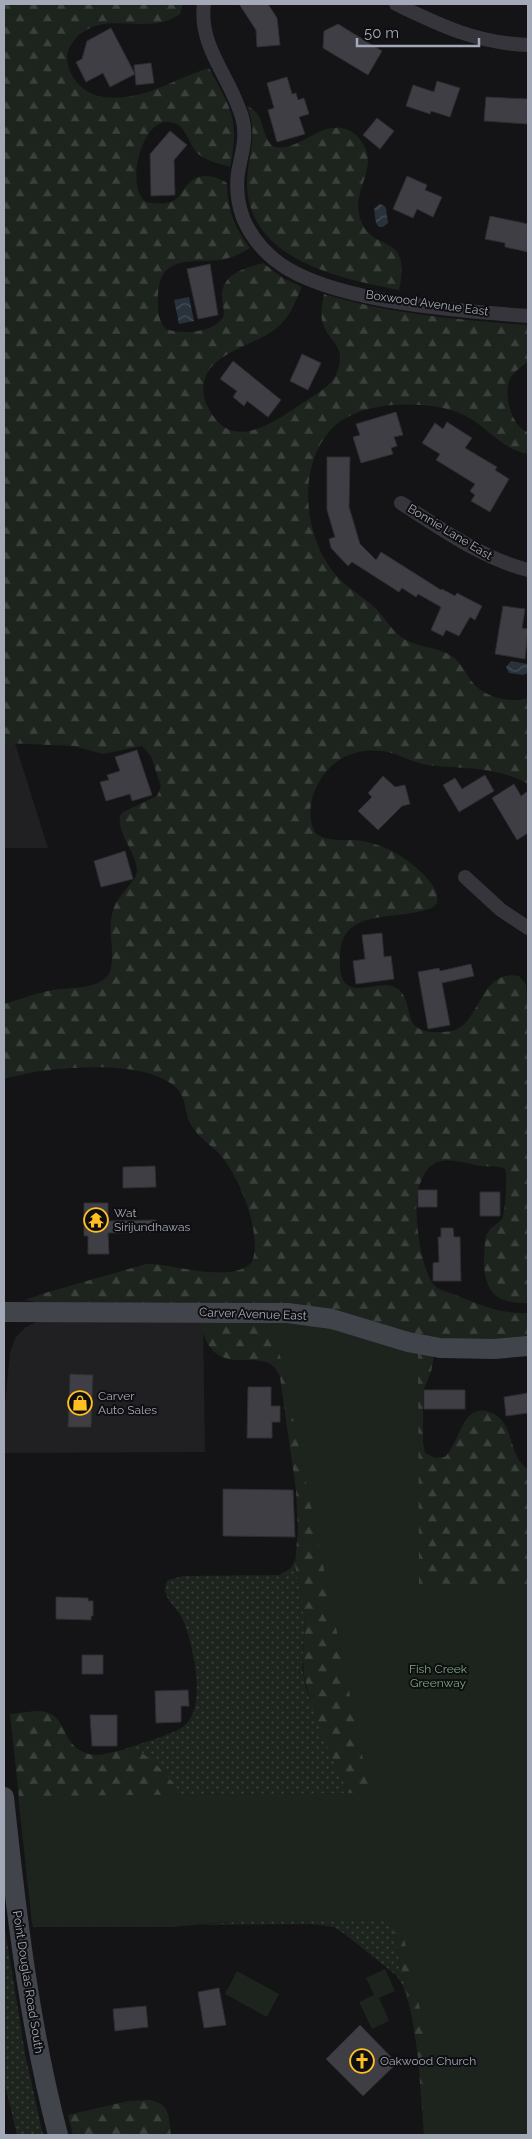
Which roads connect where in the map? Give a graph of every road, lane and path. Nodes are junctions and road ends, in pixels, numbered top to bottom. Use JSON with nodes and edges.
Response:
{"nodes":[{"id":1,"x":204,"y":4,"type":"edge"},
{"id":2,"x":396,"y":4,"type":"edge"},
{"id":3,"x":528,"y":45,"type":"edge"},
{"id":4,"x":528,"y":316,"type":"edge"},
{"id":5,"x":401,"y":503,"type":"dead end"},
{"id":6,"x":528,"y":570,"type":"edge"},
{"id":7,"x":465,"y":877,"type":"dead end"},
{"id":8,"x":528,"y":928,"type":"edge"},
{"id":9,"x":4,"y":1312,"type":"edge"},
{"id":10,"x":528,"y":1346,"type":"edge"},
{"id":11,"x":4,"y":1797,"type":"edge"},
{"id":12,"x":58,"y":2135,"type":"edge"}],
"edges":[{"from":1,"to":4,"type":"street","name":"Boxwood Avenue East"},
{"from":2,"to":3,"type":"street"},
{"from":5,"to":6,"type":"street","name":"Bonnie Lane East"},
{"from":7,"to":8,"type":"street"},
{"from":9,"to":10,"type":"street","name":"Carver Avenue East"},
{"from":11,"to":12,"type":"street","name":"Point Douglas Road South"}]}
